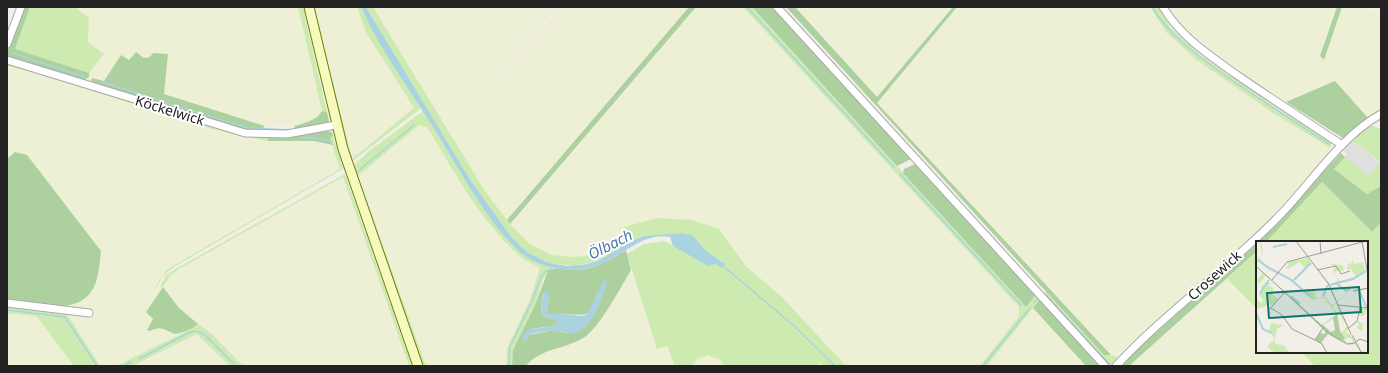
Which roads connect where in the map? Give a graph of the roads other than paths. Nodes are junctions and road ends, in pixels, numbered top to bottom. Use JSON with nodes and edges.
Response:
{"nodes":[{"id":1,"x":21,"y":7,"type":"edge"},
{"id":2,"x":309,"y":7,"type":"edge"},
{"id":3,"x":777,"y":7,"type":"edge"},
{"id":4,"x":1163,"y":7,"type":"edge"},
{"id":5,"x":7,"y":44,"type":"edge"},
{"id":6,"x":7,"y":60,"type":"edge"},
{"id":7,"x":1381,"y":114,"type":"edge"},
{"id":8,"x":336,"y":125,"type":"junction"},
{"id":9,"x":1342,"y":145,"type":"junction"},
{"id":10,"x":7,"y":303,"type":"edge"},
{"id":11,"x":89,"y":313,"type":"dead end"},
{"id":12,"x":418,"y":366,"type":"edge"},
{"id":13,"x":1105,"y":366,"type":"edge"},
{"id":14,"x":1116,"y":366,"type":"edge"}],
"edges":[{"from":1,"to":5,"type":"street"},
{"from":2,"to":8,"type":"main road"},
{"from":3,"to":13,"type":"street"},
{"from":4,"to":9,"type":"street"},
{"from":6,"to":8,"type":"street","name":"Köckelwick"},
{"from":7,"to":9,"type":"street","name":"Crosewick"},
{"from":8,"to":12,"type":"main road"},
{"from":9,"to":14,"type":"street","name":"Crosewick"},
{"from":10,"to":11,"type":"street"}]}
